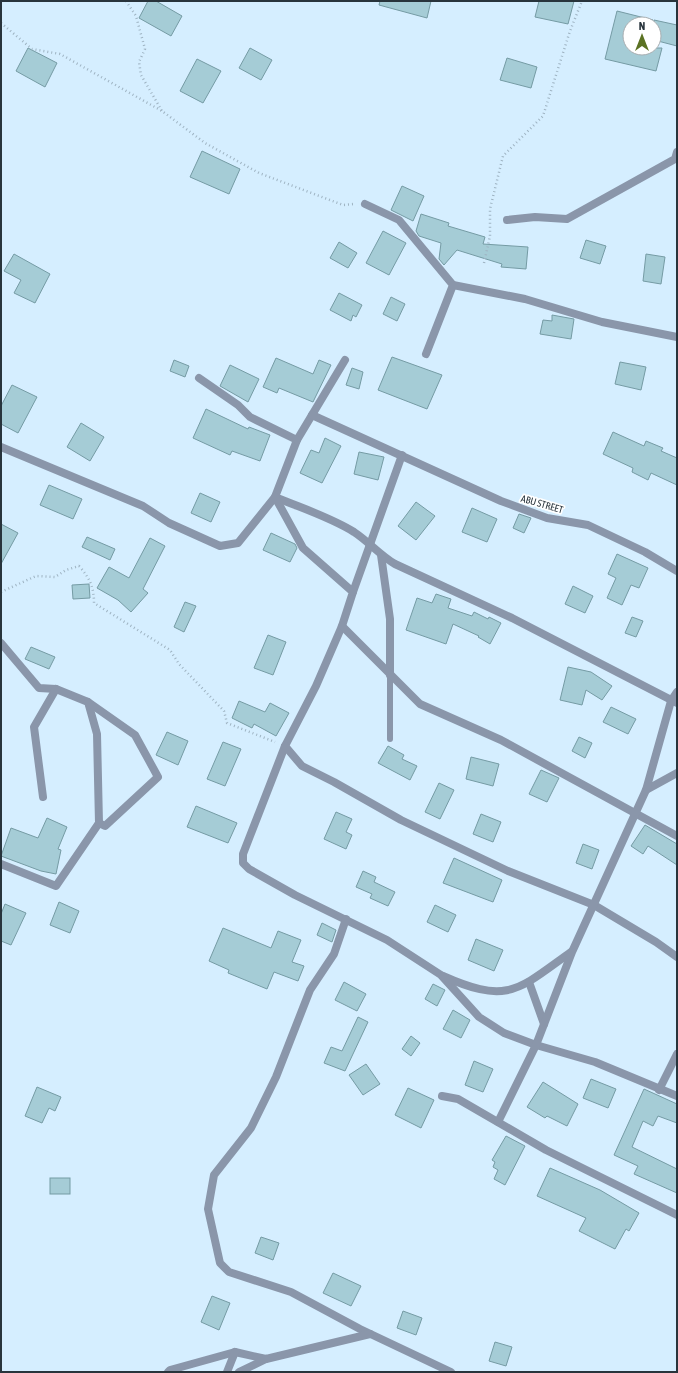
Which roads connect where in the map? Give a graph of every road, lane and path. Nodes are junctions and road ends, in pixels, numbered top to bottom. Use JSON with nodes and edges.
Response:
{"nodes":[{"id":1,"x":126,"y":1,"type":"edge"},
{"id":2,"x":582,"y":1,"type":"edge"},
{"id":3,"x":1,"y":23,"type":"edge"},
{"id":4,"x":162,"y":111,"type":"junction"},
{"id":5,"x":677,"y":152,"type":"edge"},
{"id":6,"x":365,"y":204,"type":"joint"},
{"id":7,"x":507,"y":220,"type":"dead end"},
{"id":8,"x":484,"y":263,"type":"dead end"},
{"id":9,"x":453,"y":285,"type":"junction"},
{"id":10,"x":677,"y":337,"type":"edge"},
{"id":11,"x":426,"y":354,"type":"dead end"},
{"id":12,"x":345,"y":360,"type":"dead end"},
{"id":13,"x":198,"y":378,"type":"dead end"},
{"id":14,"x":312,"y":415,"type":"junction"},
{"id":15,"x":297,"y":440,"type":"junction"},
{"id":16,"x":1,"y":447,"type":"edge"},
{"id":17,"x":402,"y":455,"type":"junction"},
{"id":18,"x":275,"y":497,"type":"junction"},
{"id":19,"x":371,"y":545,"type":"junction"},
{"id":20,"x":381,"y":556,"type":"junction"},
{"id":21,"x":677,"y":571,"type":"edge"},
{"id":22,"x":1,"y":592,"type":"edge"},
{"id":23,"x":353,"y":592,"type":"junction"},
{"id":24,"x":342,"y":626,"type":"junction"},
{"id":25,"x":1,"y":643,"type":"edge"},
{"id":26,"x":390,"y":675,"type":"junction"},
{"id":27,"x":56,"y":689,"type":"junction"},
{"id":28,"x":677,"y":692,"type":"edge"},
{"id":29,"x":88,"y":702,"type":"junction"},
{"id":30,"x":674,"y":702,"type":"edge"},
{"id":31,"x":390,"y":739,"type":"dead end"},
{"id":32,"x":285,"y":746,"type":"junction"},
{"id":33,"x":677,"y":773,"type":"edge"},
{"id":34,"x":646,"y":790,"type":"junction"},
{"id":35,"x":43,"y":797,"type":"dead end"},
{"id":36,"x":634,"y":812,"type":"junction"},
{"id":37,"x":99,"y":823,"type":"junction"},
{"id":38,"x":677,"y":836,"type":"edge"},
{"id":39,"x":1,"y":864,"type":"edge"},
{"id":40,"x":594,"y":905,"type":"junction"},
{"id":41,"x":346,"y":919,"type":"junction"},
{"id":42,"x":572,"y":952,"type":"junction"},
{"id":43,"x":677,"y":957,"type":"edge"},
{"id":44,"x":440,"y":975,"type":"junction"},
{"id":45,"x":529,"y":982,"type":"junction"},
{"id":46,"x":544,"y":1024,"type":"junction"},
{"id":47,"x":536,"y":1045,"type":"junction"},
{"id":48,"x":677,"y":1054,"type":"edge"},
{"id":49,"x":659,"y":1090,"type":"junction"},
{"id":50,"x":442,"y":1096,"type":"dead end"},
{"id":51,"x":677,"y":1096,"type":"edge"},
{"id":52,"x":498,"y":1122,"type":"junction"},
{"id":53,"x":677,"y":1214,"type":"edge"},
{"id":54,"x":370,"y":1334,"type":"junction"},
{"id":55,"x":235,"y":1352,"type":"junction"},
{"id":56,"x":266,"y":1359,"type":"junction"},
{"id":57,"x":168,"y":1372,"type":"edge"},
{"id":58,"x":228,"y":1372,"type":"edge"},
{"id":59,"x":239,"y":1372,"type":"edge"},
{"id":60,"x":450,"y":1372,"type":"edge"}],
"edges":[{"from":1,"to":4,"type":"path"},
{"from":2,"to":8,"type":"path"},
{"from":3,"to":4,"type":"path"},
{"from":4,"to":6,"type":"path"},
{"from":5,"to":7,"type":"street"},
{"from":6,"to":9,"type":"street"},
{"from":9,"to":10,"type":"street"},
{"from":9,"to":11,"type":"street"},
{"from":12,"to":14,"type":"street"},
{"from":13,"to":15,"type":"street"},
{"from":14,"to":15,"type":"street"},
{"from":14,"to":17,"type":"street","name":"ABU STREET"},
{"from":15,"to":18,"type":"street"},
{"from":16,"to":18,"type":"street"},
{"from":17,"to":19,"type":"street"},
{"from":17,"to":21,"type":"street","name":"ABU STREET"},
{"from":18,"to":19,"type":"street"},
{"from":18,"to":23,"type":"street"},
{"from":19,"to":20,"type":"street"},
{"from":19,"to":23,"type":"street"},
{"from":20,"to":26,"type":"street"},
{"from":20,"to":30,"type":"street"},
{"from":22,"to":32,"type":"path"},
{"from":23,"to":24,"type":"street"},
{"from":24,"to":26,"type":"street"},
{"from":24,"to":32,"type":"street"},
{"from":25,"to":27,"type":"street"},
{"from":26,"to":31,"type":"lane"},
{"from":26,"to":36,"type":"street"},
{"from":27,"to":29,"type":"street"},
{"from":27,"to":35,"type":"street"},
{"from":28,"to":30,"type":"street"},
{"from":29,"to":37,"type":"street"},
{"from":29,"to":37,"type":"street"},
{"from":30,"to":34,"type":"street"},
{"from":32,"to":40,"type":"street"},
{"from":32,"to":41,"type":"street"},
{"from":33,"to":34,"type":"street"},
{"from":34,"to":36,"type":"street"},
{"from":36,"to":38,"type":"street"},
{"from":36,"to":40,"type":"street"},
{"from":37,"to":39,"type":"street"},
{"from":40,"to":42,"type":"street"},
{"from":40,"to":43,"type":"street"},
{"from":41,"to":44,"type":"street"},
{"from":41,"to":54,"type":"street"},
{"from":42,"to":45,"type":"street"},
{"from":42,"to":46,"type":"street"},
{"from":44,"to":45,"type":"street"},
{"from":44,"to":47,"type":"street"},
{"from":45,"to":46,"type":"street"},
{"from":46,"to":47,"type":"street"},
{"from":47,"to":49,"type":"street"},
{"from":47,"to":52,"type":"street"},
{"from":48,"to":49,"type":"street"},
{"from":49,"to":51,"type":"street"},
{"from":50,"to":52,"type":"street"},
{"from":52,"to":53,"type":"street"},
{"from":54,"to":56,"type":"street"},
{"from":54,"to":60,"type":"street"},
{"from":55,"to":56,"type":"street"},
{"from":55,"to":57,"type":"street"},
{"from":55,"to":58,"type":"street"},
{"from":56,"to":59,"type":"street"}]}
